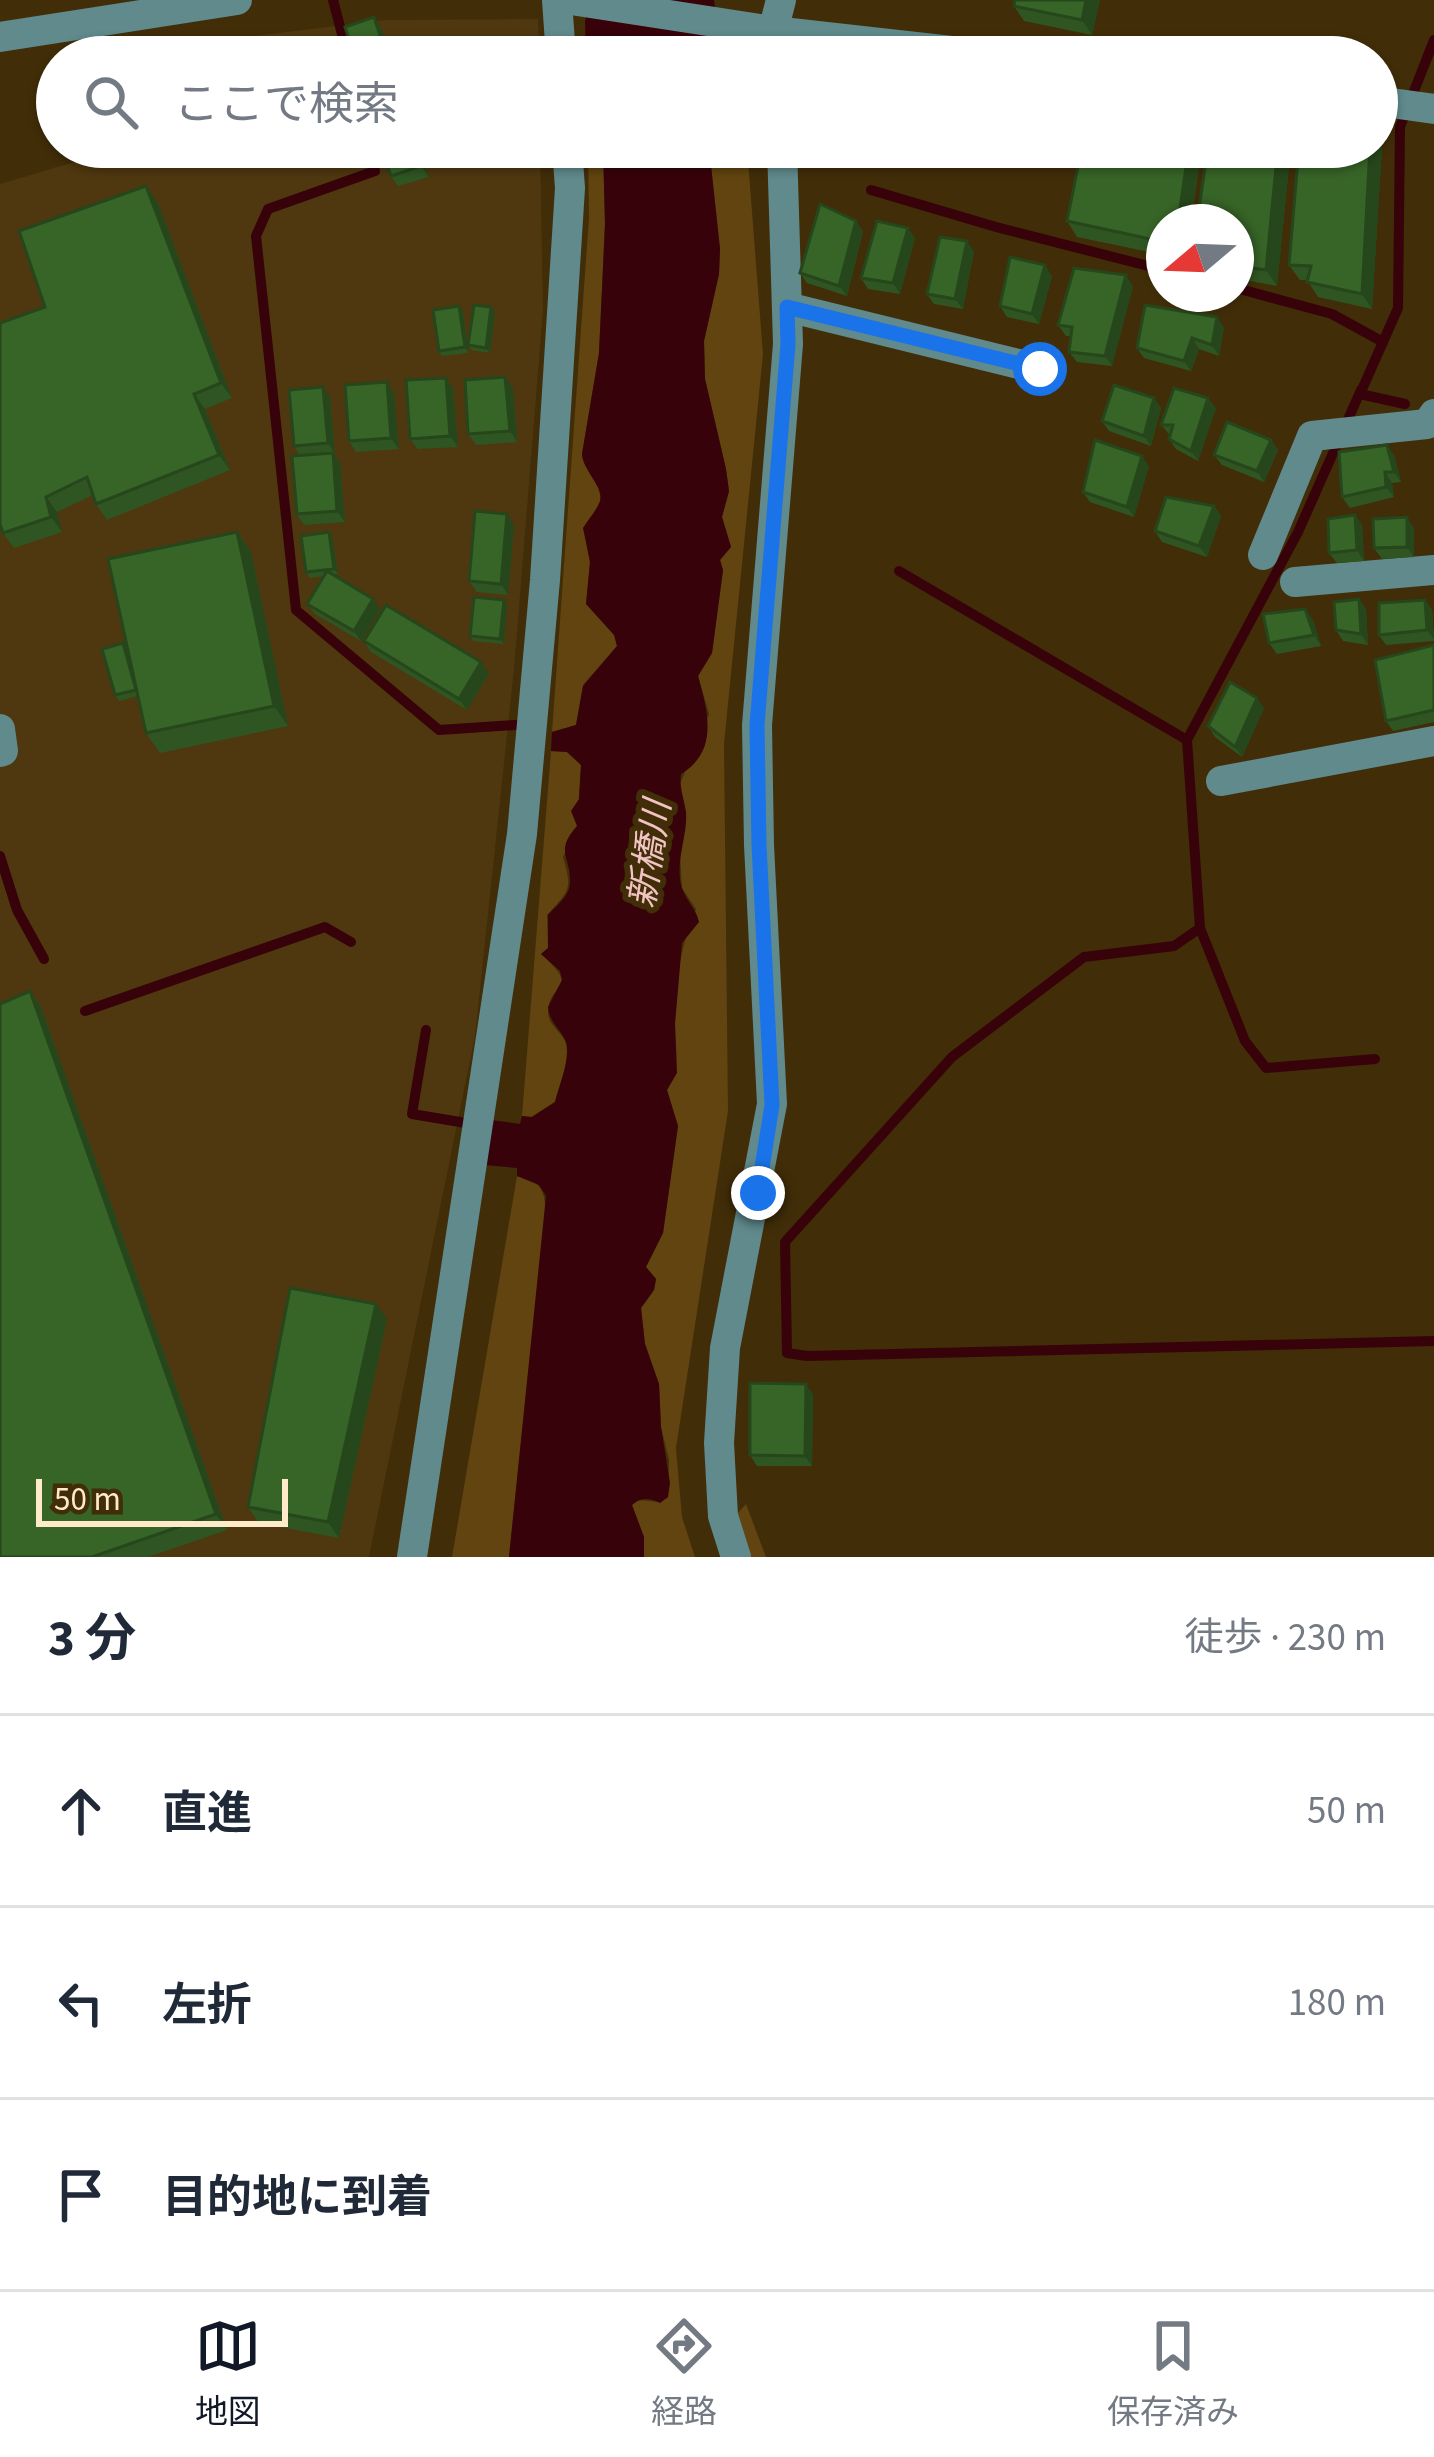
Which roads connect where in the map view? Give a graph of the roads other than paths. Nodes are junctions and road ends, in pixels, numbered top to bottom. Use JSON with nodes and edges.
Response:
{"nodes":[{"id":1,"x":237,"y":0,"type":"edge"},
{"id":2,"x":557,"y":0,"type":"edge"},
{"id":3,"x":571,"y":0,"type":"edge"},
{"id":4,"x":781,"y":0,"type":"edge"},
{"id":5,"x":560,"y":36,"type":"edge"},
{"id":6,"x":737,"y":36,"type":"edge"},
{"id":7,"x":775,"y":36,"type":"edge"},
{"id":8,"x":0,"y":37,"type":"edge"},
{"id":9,"x":1398,"y":104,"type":"edge"},
{"id":10,"x":1434,"y":109,"type":"edge"},
{"id":11,"x":569,"y":168,"type":"edge"},
{"id":12,"x":783,"y":168,"type":"edge"},
{"id":13,"x":787,"y":307,"type":"junction"},
{"id":14,"x":1040,"y":369,"type":"dead end"},
{"id":15,"x":1432,"y":429,"type":"edge"},
{"id":16,"x":1263,"y":555,"type":"dead end"},
{"id":17,"x":1434,"y":571,"type":"edge"},
{"id":18,"x":1295,"y":582,"type":"dead end"},
{"id":19,"x":0,"y":729,"type":"edge"},
{"id":20,"x":1434,"y":741,"type":"edge"},
{"id":21,"x":0,"y":752,"type":"edge"},
{"id":22,"x":1221,"y":782,"type":"dead end"},
{"id":23,"x":412,"y":1557,"type":"edge"},
{"id":24,"x":736,"y":1557,"type":"edge"}],
"edges":[{"from":1,"to":8,"type":"street"},
{"from":2,"to":5,"type":"street"},
{"from":3,"to":6,"type":"street"},
{"from":4,"to":7,"type":"street"},
{"from":9,"to":10,"type":"street"},
{"from":11,"to":23,"type":"street"},
{"from":12,"to":13,"type":"street"},
{"from":13,"to":14,"type":"street"},
{"from":13,"to":24,"type":"street"},
{"from":15,"to":16,"type":"street"},
{"from":17,"to":18,"type":"street"},
{"from":19,"to":21,"type":"street"},
{"from":20,"to":22,"type":"street"}]}
